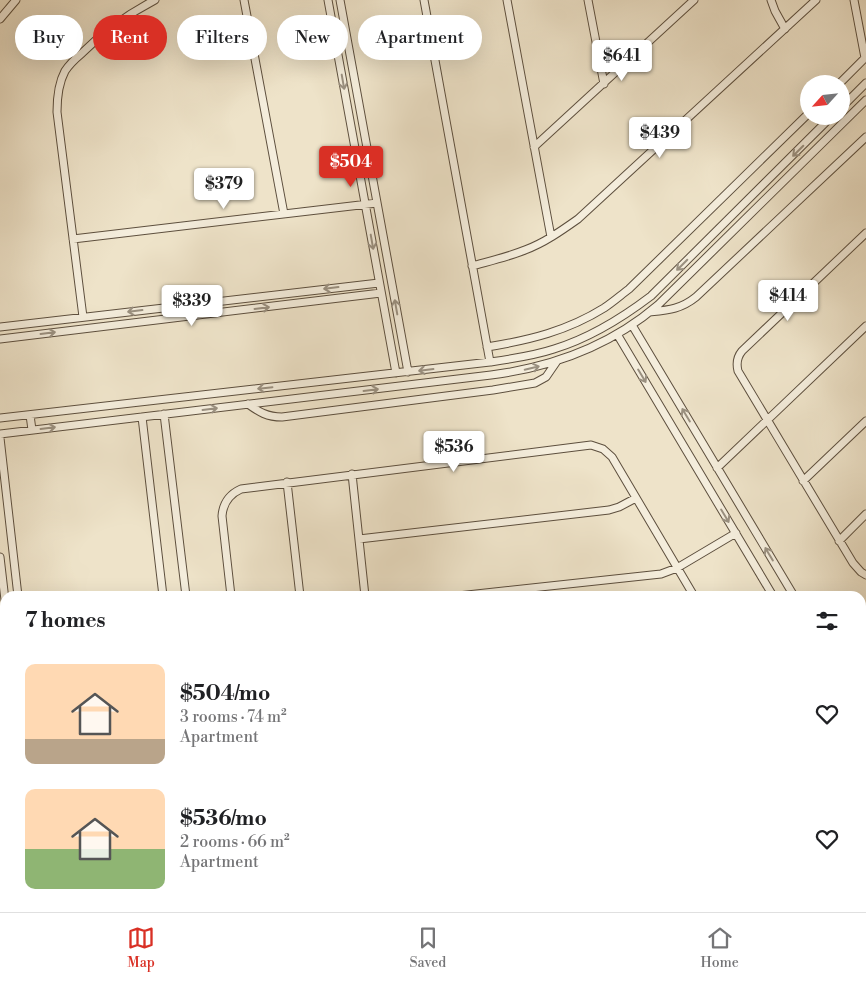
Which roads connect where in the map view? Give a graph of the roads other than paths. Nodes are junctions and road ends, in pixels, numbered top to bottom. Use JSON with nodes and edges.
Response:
{"nodes":[{"id":1,"x":16,"y":0,"type":"edge"},
{"id":2,"x":155,"y":0,"type":"edge"},
{"id":3,"x":244,"y":0,"type":"edge"},
{"id":4,"x":328,"y":0,"type":"edge"},
{"id":5,"x":340,"y":0,"type":"edge"},
{"id":6,"x":424,"y":0,"type":"edge"},
{"id":7,"x":507,"y":0,"type":"edge"},
{"id":8,"x":588,"y":0,"type":"edge"},
{"id":9,"x":694,"y":0,"type":"edge"},
{"id":10,"x":772,"y":0,"type":"edge"},
{"id":11,"x":816,"y":0,"type":"edge"},
{"id":12,"x":854,"y":0,"type":"edge"},
{"id":13,"x":0,"y":19,"type":"edge"},
{"id":14,"x":785,"y":29,"type":"junction"},
{"id":15,"x":865,"y":58,"type":"edge"},
{"id":16,"x":848,"y":75,"type":"edge"},
{"id":17,"x":866,"y":83,"type":"edge"},
{"id":18,"x":604,"y":84,"type":"junction"},
{"id":19,"x":850,"y":99,"type":"edge"},
{"id":20,"x":866,"y":100,"type":"edge"},
{"id":21,"x":800,"y":122,"type":"edge"},
{"id":22,"x":823,"y":125,"type":"edge"},
{"id":23,"x":866,"y":137,"type":"edge"},
{"id":24,"x":534,"y":147,"type":"junction"},
{"id":25,"x":377,"y":203,"type":"junction"},
{"id":26,"x":365,"y":204,"type":"junction"},
{"id":27,"x":284,"y":214,"type":"junction"},
{"id":28,"x":866,"y":233,"type":"edge"},
{"id":29,"x":551,"y":237,"type":"junction"},
{"id":30,"x":73,"y":239,"type":"junction"},
{"id":31,"x":472,"y":266,"type":"junction"},
{"id":32,"x":380,"y":283,"type":"junction"},
{"id":33,"x":381,"y":293,"type":"junction"},
{"id":34,"x":650,"y":312,"type":"junction"},
{"id":35,"x":83,"y":317,"type":"junction"},
{"id":36,"x":632,"y":325,"type":"junction"},
{"id":37,"x":866,"y":326,"type":"edge"},
{"id":38,"x":0,"y":327,"type":"edge"},
{"id":39,"x":617,"y":334,"type":"junction"},
{"id":40,"x":0,"y":339,"type":"edge"},
{"id":41,"x":487,"y":347,"type":"junction"},
{"id":42,"x":557,"y":361,"type":"junction"},
{"id":43,"x":490,"y":362,"type":"junction"},
{"id":44,"x":452,"y":366,"type":"junction"},
{"id":45,"x":408,"y":372,"type":"junction"},
{"id":46,"x":396,"y":373,"type":"junction"},
{"id":47,"x":453,"y":380,"type":"junction"},
{"id":48,"x":248,"y":404,"type":"junction"},
{"id":49,"x":30,"y":414,"type":"junction"},
{"id":50,"x":164,"y":414,"type":"junction"},
{"id":51,"x":142,"y":417,"type":"junction"},
{"id":52,"x":0,"y":418,"type":"edge"},
{"id":53,"x":767,"y":420,"type":"junction"},
{"id":54,"x":866,"y":421,"type":"edge"},
{"id":55,"x":32,"y":430,"type":"junction"},
{"id":56,"x":0,"y":434,"type":"edge"},
{"id":57,"x":0,"y":438,"type":"edge"},
{"id":58,"x":717,"y":468,"type":"junction"},
{"id":59,"x":352,"y":474,"type":"junction"},
{"id":60,"x":803,"y":481,"type":"junction"},
{"id":61,"x":287,"y":482,"type":"junction"},
{"id":62,"x":636,"y":498,"type":"junction"},
{"id":63,"x":866,"y":514,"type":"edge"},
{"id":64,"x":736,"y":533,"type":"junction"},
{"id":65,"x":359,"y":539,"type":"junction"},
{"id":66,"x":839,"y":541,"type":"junction"},
{"id":67,"x":0,"y":557,"type":"edge"},
{"id":68,"x":677,"y":568,"type":"junction"},
{"id":69,"x":866,"y":575,"type":"edge"},
{"id":70,"x":4,"y":591,"type":"edge"},
{"id":71,"x":17,"y":591,"type":"edge"},
{"id":72,"x":162,"y":591,"type":"edge"},
{"id":73,"x":185,"y":591,"type":"edge"},
{"id":74,"x":230,"y":591,"type":"edge"},
{"id":75,"x":299,"y":591,"type":"edge"},
{"id":76,"x":364,"y":591,"type":"edge"},
{"id":77,"x":505,"y":591,"type":"edge"},
{"id":78,"x":691,"y":591,"type":"edge"},
{"id":79,"x":770,"y":591,"type":"edge"},
{"id":80,"x":791,"y":591,"type":"edge"}],
"edges":[{"from":1,"to":13,"type":"street"},
{"from":2,"to":30,"type":"street"},
{"from":3,"to":27,"type":"street"},
{"from":4,"to":26,"type":"street","one_way":true},
{"from":5,"to":25,"type":"street"},
{"from":6,"to":31,"type":"street"},
{"from":7,"to":24,"type":"street"},
{"from":8,"to":18,"type":"street"},
{"from":9,"to":18,"type":"street"},
{"from":10,"to":14,"type":"street"},
{"from":11,"to":14,"type":"street"},
{"from":12,"to":15,"type":"street"},
{"from":14,"to":29,"type":"street"},
{"from":15,"to":16,"type":"street"},
{"from":17,"to":19,"type":"street"},
{"from":18,"to":24,"type":"street"},
{"from":20,"to":34,"type":"street"},
{"from":21,"to":41,"type":"street"},
{"from":22,"to":43,"type":"street","one_way":true},
{"from":23,"to":34,"type":"street"},
{"from":24,"to":29,"type":"street"},
{"from":25,"to":26,"type":"street"},
{"from":45,"to":25,"type":"street","one_way":true},
{"from":26,"to":27,"type":"street"},
{"from":26,"to":32,"type":"street","one_way":true},
{"from":27,"to":30,"type":"street"},
{"from":28,"to":53,"type":"street"},
{"from":29,"to":31,"type":"street"},
{"from":30,"to":35,"type":"street"},
{"from":31,"to":41,"type":"street"},
{"from":32,"to":33,"type":"street"},
{"from":32,"to":35,"type":"street","one_way":true},
{"from":40,"to":33,"type":"street","one_way":true},
{"from":33,"to":46,"type":"street"},
{"from":34,"to":36,"type":"street"},
{"from":35,"to":38,"type":"street"},
{"from":36,"to":39,"type":"street"},
{"from":58,"to":36,"type":"street","one_way":true},
{"from":37,"to":53,"type":"street"},
{"from":39,"to":42,"type":"street"},
{"from":39,"to":64,"type":"street","one_way":true},
{"from":41,"to":43,"type":"street"},
{"from":47,"to":42,"type":"street","one_way":true},
{"from":42,"to":48,"type":"street"},
{"from":43,"to":44,"type":"street"},
{"from":44,"to":45,"type":"street","one_way":true},
{"from":44,"to":47,"type":"street"},
{"from":45,"to":46,"type":"street"},
{"from":46,"to":49,"type":"street","one_way":true},
{"from":48,"to":47,"type":"street","one_way":true},
{"from":50,"to":48,"type":"street","one_way":true},
{"from":49,"to":52,"type":"street"},
{"from":49,"to":55,"type":"street"},
{"from":50,"to":51,"type":"street"},
{"from":50,"to":73,"type":"street"},
{"from":55,"to":51,"type":"street","one_way":true},
{"from":51,"to":72,"type":"street"},
{"from":53,"to":58,"type":"street"},
{"from":53,"to":60,"type":"street"},
{"from":54,"to":60,"type":"street"},
{"from":55,"to":56,"type":"street"},
{"from":57,"to":71,"type":"street"},
{"from":80,"to":58,"type":"street","one_way":true},
{"from":59,"to":61,"type":"street"},
{"from":59,"to":62,"type":"street"},
{"from":59,"to":65,"type":"street"},
{"from":60,"to":66,"type":"street"},
{"from":61,"to":74,"type":"street"},
{"from":61,"to":75,"type":"street"},
{"from":62,"to":65,"type":"street"},
{"from":62,"to":68,"type":"street"},
{"from":63,"to":66,"type":"street"},
{"from":64,"to":68,"type":"street"},
{"from":64,"to":79,"type":"street"},
{"from":65,"to":76,"type":"street"},
{"from":66,"to":69,"type":"street"},
{"from":67,"to":70,"type":"street"},
{"from":68,"to":77,"type":"street"},
{"from":68,"to":78,"type":"street"}]}
